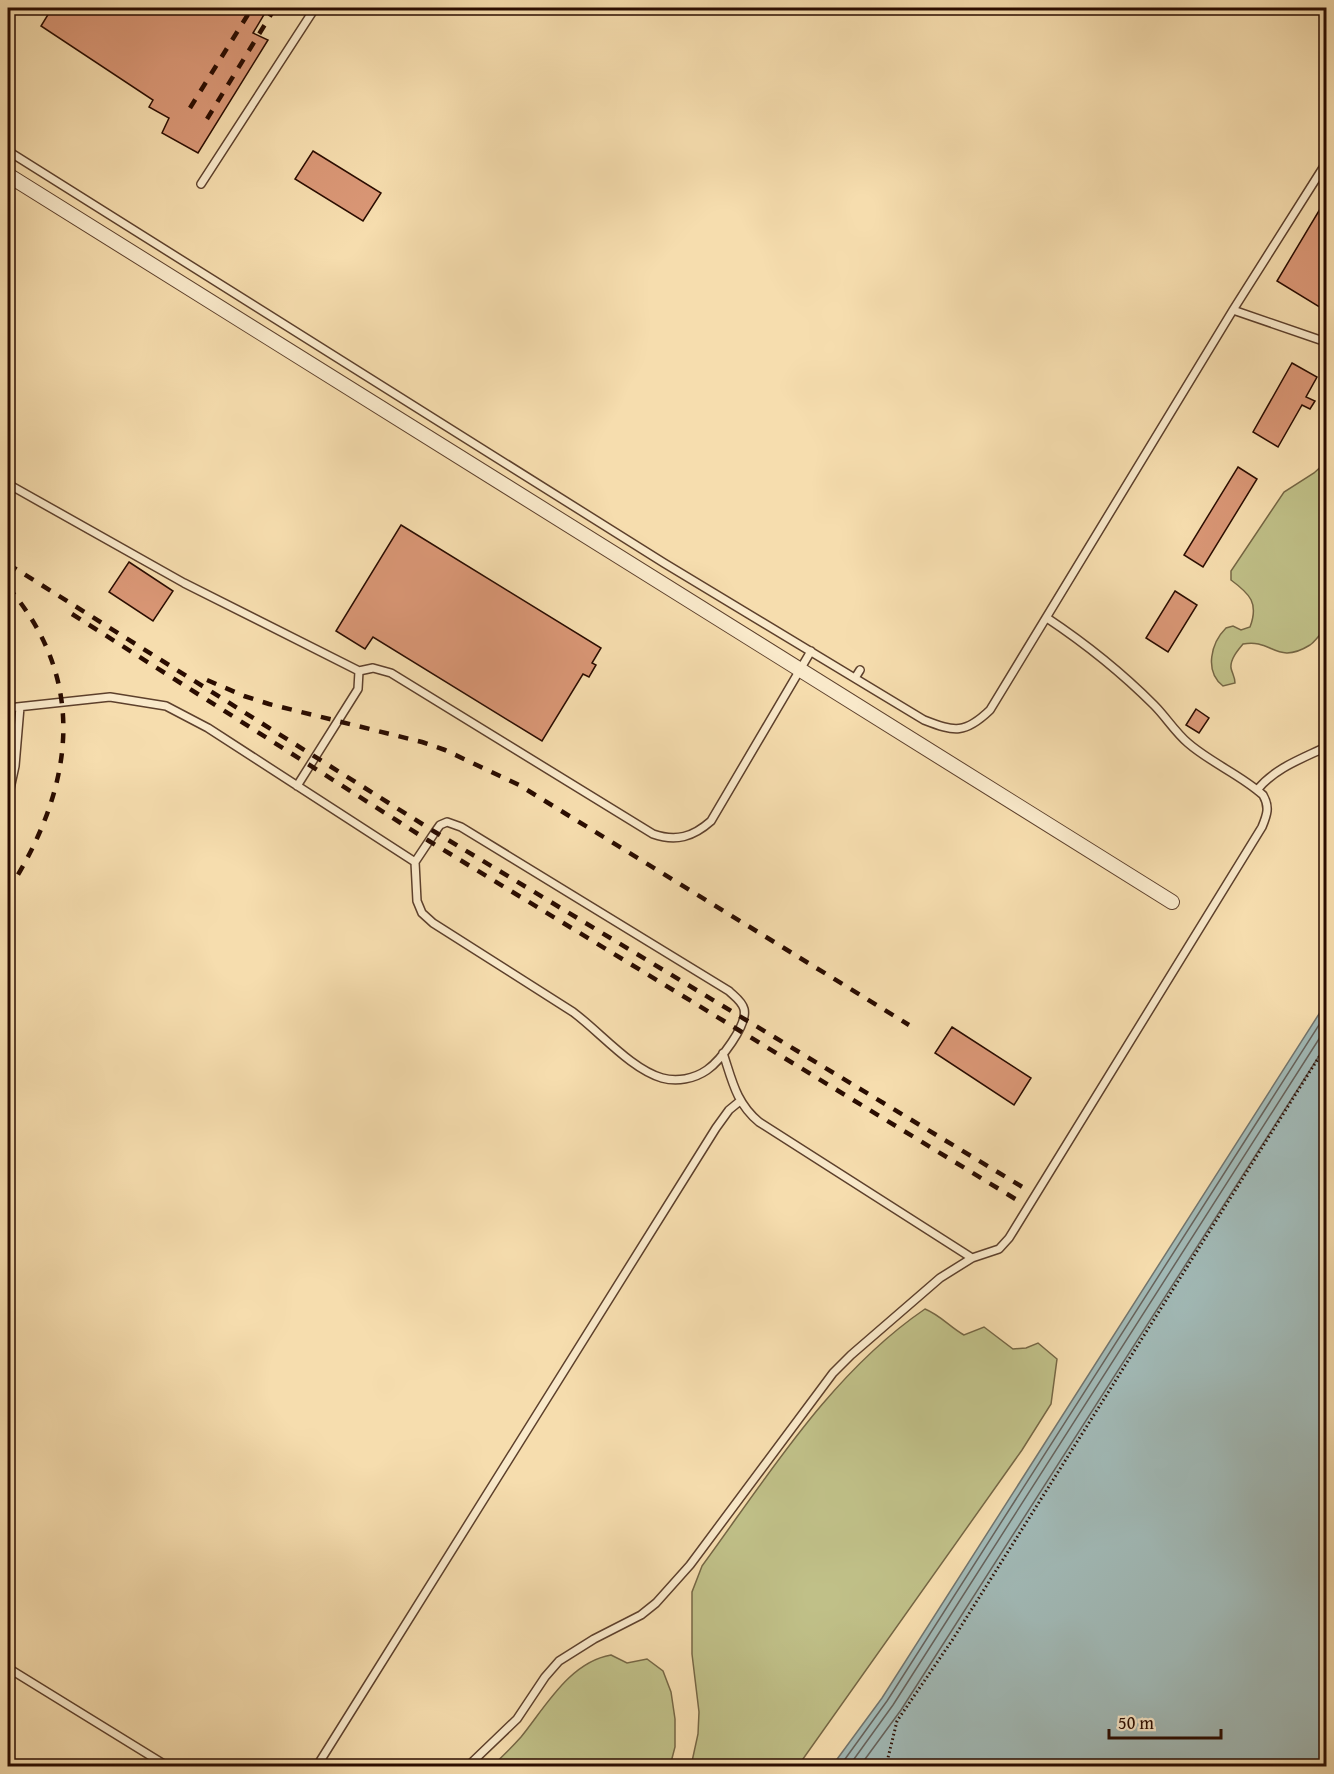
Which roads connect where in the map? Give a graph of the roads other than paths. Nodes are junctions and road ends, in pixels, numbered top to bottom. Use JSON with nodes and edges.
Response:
{"nodes":[{"id":1,"x":315,"y":8,"type":"edge"},
{"id":2,"x":8,"y":151,"type":"edge"},
{"id":3,"x":1326,"y":163,"type":"edge"},
{"id":4,"x":8,"y":175,"type":"edge"},
{"id":5,"x":201,"y":184,"type":"dead end"},
{"id":6,"x":1233,"y":310,"type":"junction"},
{"id":7,"x":1326,"y":342,"type":"edge"},
{"id":8,"x":8,"y":484,"type":"edge"},
{"id":9,"x":1047,"y":618,"type":"junction"},
{"id":10,"x":811,"y":651,"type":"junction"},
{"id":11,"x":800,"y":670,"type":"junction"},
{"id":12,"x":860,"y":670,"type":"dead end"},
{"id":13,"x":359,"y":671,"type":"junction"},
{"id":14,"x":855,"y":678,"type":"junction"},
{"id":15,"x":8,"y":708,"type":"edge"},
{"id":16,"x":20,"y":708,"type":"junction"},
{"id":17,"x":1326,"y":747,"type":"edge"},
{"id":18,"x":297,"y":786,"type":"junction"},
{"id":19,"x":1257,"y":790,"type":"junction"},
{"id":20,"x":8,"y":798,"type":"edge"},
{"id":21,"x":415,"y":862,"type":"junction"},
{"id":22,"x":1172,"y":902,"type":"dead end"},
{"id":23,"x":723,"y":1053,"type":"junction"},
{"id":24,"x":740,"y":1101,"type":"junction"},
{"id":25,"x":972,"y":1258,"type":"junction"},
{"id":26,"x":8,"y":1668,"type":"edge"},
{"id":27,"x":167,"y":1767,"type":"edge"},
{"id":28,"x":317,"y":1767,"type":"edge"},
{"id":29,"x":468,"y":1767,"type":"edge"}],
"edges":[{"from":1,"to":5,"type":"lane"},
{"from":2,"to":10,"type":"lane"},
{"from":3,"to":6,"type":"lane"},
{"from":4,"to":11,"type":"street"},
{"from":6,"to":7,"type":"lane"},
{"from":6,"to":9,"type":"lane"},
{"from":8,"to":13,"type":"lane"},
{"from":9,"to":14,"type":"lane"},
{"from":9,"to":19,"type":"lane"},
{"from":10,"to":11,"type":"lane"},
{"from":10,"to":14,"type":"lane"},
{"from":11,"to":13,"type":"lane"},
{"from":11,"to":22,"type":"street"},
{"from":12,"to":14,"type":"lane"},
{"from":13,"to":18,"type":"lane"},
{"from":15,"to":16,"type":"lane"},
{"from":16,"to":18,"type":"lane"},
{"from":16,"to":20,"type":"lane"},
{"from":17,"to":19,"type":"lane"},
{"from":18,"to":21,"type":"lane"},
{"from":19,"to":25,"type":"lane"},
{"from":21,"to":23,"type":"lane"},
{"from":21,"to":23,"type":"lane"},
{"from":23,"to":24,"type":"lane"},
{"from":24,"to":25,"type":"lane"},
{"from":24,"to":28,"type":"lane"},
{"from":25,"to":29,"type":"lane"},
{"from":26,"to":27,"type":"lane"}]}
